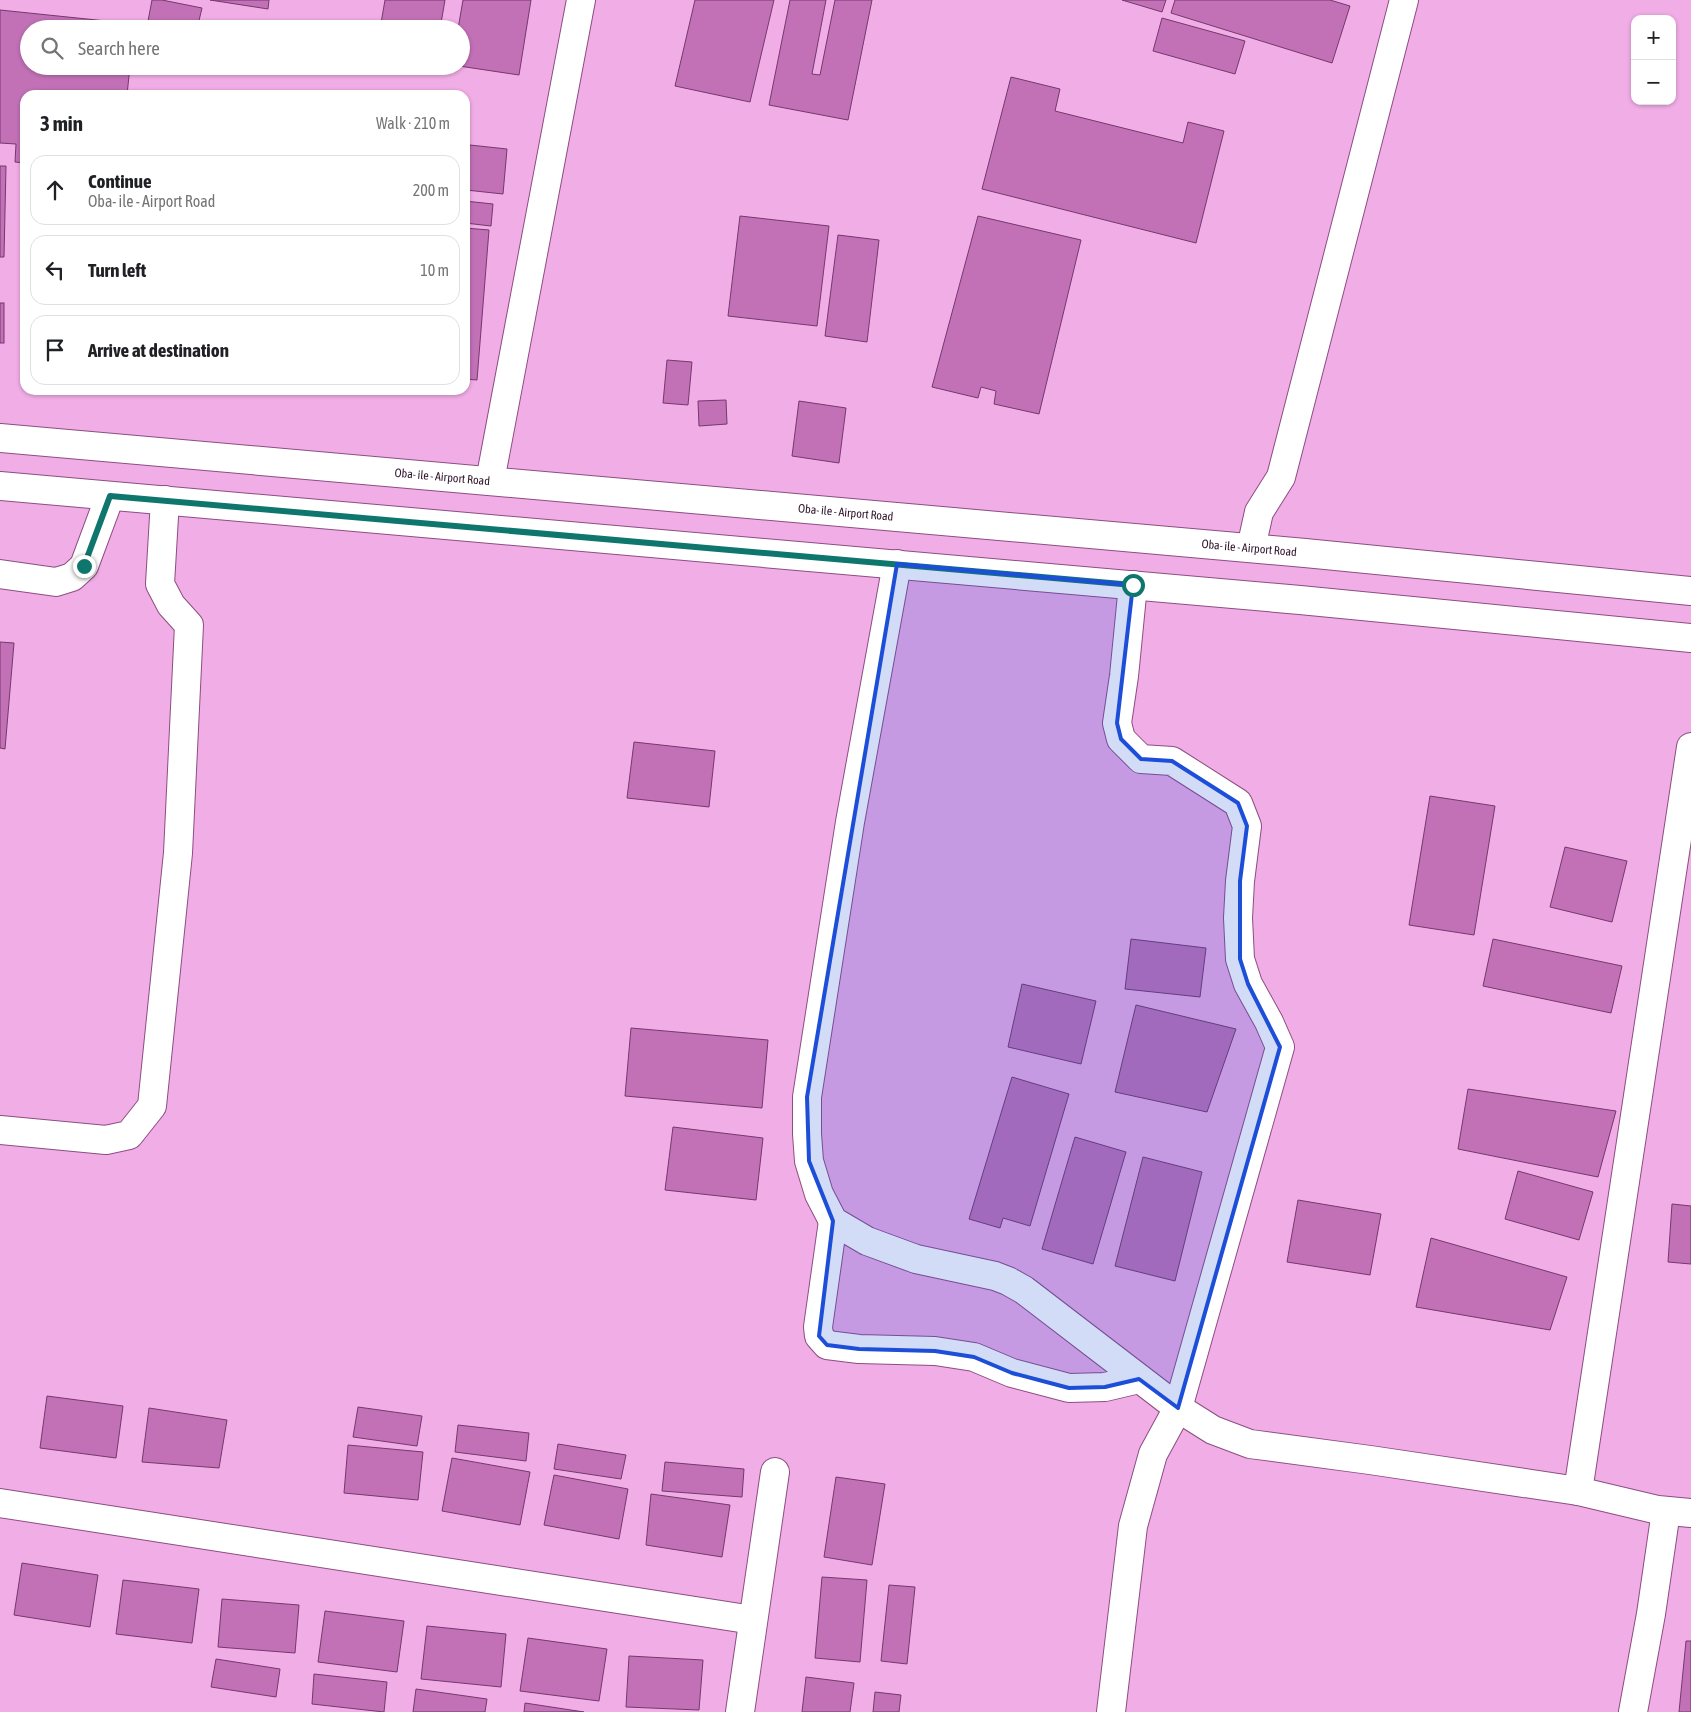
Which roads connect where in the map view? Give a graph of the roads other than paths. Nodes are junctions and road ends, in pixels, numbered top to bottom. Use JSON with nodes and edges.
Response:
{"nodes":[{"id":1,"x":581,"y":0,"type":"edge"},
{"id":2,"x":1404,"y":0,"type":"edge"},
{"id":3,"x":0,"y":438,"type":"edge"},
{"id":4,"x":490,"y":481,"type":"junction"},
{"id":5,"x":0,"y":486,"type":"edge"},
{"id":6,"x":110,"y":496,"type":"junction"},
{"id":7,"x":165,"y":500,"type":"junction"},
{"id":8,"x":1252,"y":548,"type":"junction"},
{"id":9,"x":897,"y":564,"type":"junction"},
{"id":10,"x":0,"y":574,"type":"edge"},
{"id":11,"x":1133,"y":585,"type":"junction"},
{"id":12,"x":1691,"y":591,"type":"edge"},
{"id":13,"x":1691,"y":638,"type":"edge"},
{"id":14,"x":1691,"y":747,"type":"edge"},
{"id":15,"x":0,"y":1130,"type":"edge"},
{"id":16,"x":833,"y":1221,"type":"junction"},
{"id":17,"x":1139,"y":1379,"type":"junction"},
{"id":18,"x":1178,"y":1408,"type":"junction"},
{"id":19,"x":775,"y":1472,"type":"dead end"},
{"id":20,"x":1578,"y":1491,"type":"junction"},
{"id":21,"x":0,"y":1502,"type":"edge"},
{"id":22,"x":1679,"y":1512,"type":"edge"},
{"id":23,"x":753,"y":1620,"type":"junction"},
{"id":24,"x":740,"y":1712,"type":"edge"},
{"id":25,"x":1111,"y":1712,"type":"edge"},
{"id":26,"x":1633,"y":1712,"type":"edge"}],
"edges":[{"from":1,"to":4,"type":"street"},
{"from":2,"to":8,"type":"street"},
{"from":3,"to":4,"type":"street","name":"Oba- ile - Airport Road"},
{"from":4,"to":8,"type":"street","name":"Oba- ile - Airport Road"},
{"from":5,"to":6,"type":"street"},
{"from":6,"to":7,"type":"street"},
{"from":6,"to":10,"type":"street"},
{"from":7,"to":9,"type":"street"},
{"from":7,"to":15,"type":"street"},
{"from":8,"to":12,"type":"street","name":"Oba- ile - Airport Road"},
{"from":9,"to":11,"type":"street"},
{"from":9,"to":16,"type":"street"},
{"from":11,"to":13,"type":"street"},
{"from":11,"to":18,"type":"street"},
{"from":14,"to":20,"type":"street"},
{"from":16,"to":17,"type":"street"},
{"from":16,"to":17,"type":"street"},
{"from":17,"to":18,"type":"street"},
{"from":18,"to":20,"type":"street"},
{"from":18,"to":25,"type":"street"},
{"from":19,"to":23,"type":"street"},
{"from":20,"to":22,"type":"street"},
{"from":21,"to":23,"type":"street"},
{"from":22,"to":26,"type":"street"},
{"from":23,"to":24,"type":"street"}]}
